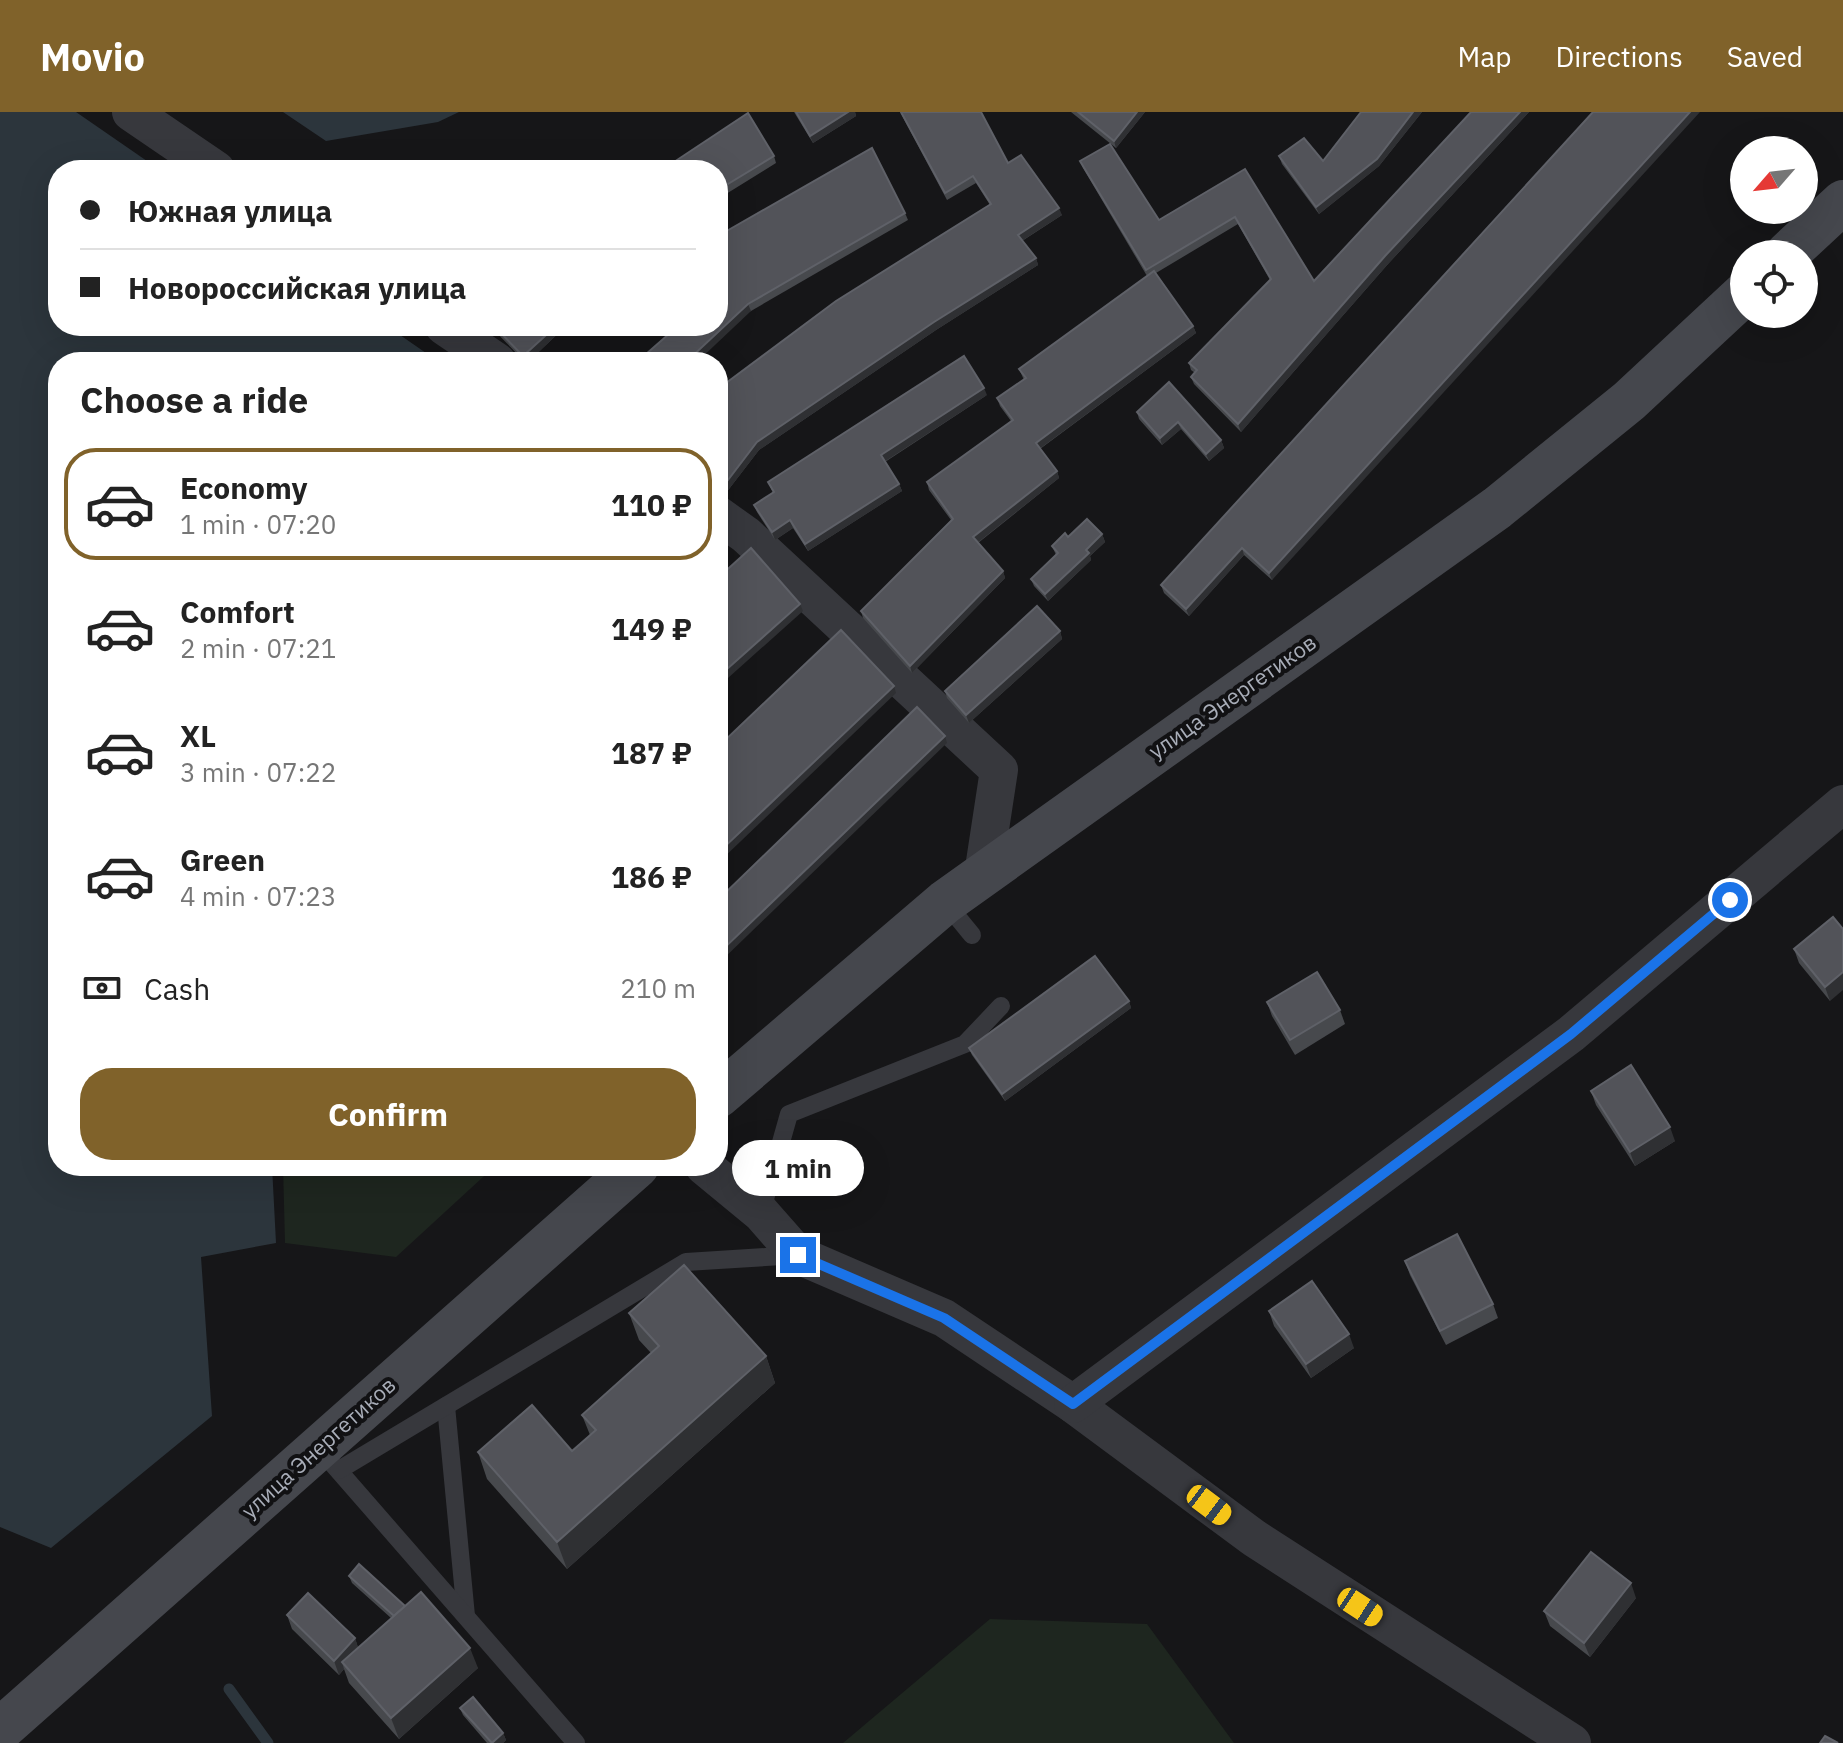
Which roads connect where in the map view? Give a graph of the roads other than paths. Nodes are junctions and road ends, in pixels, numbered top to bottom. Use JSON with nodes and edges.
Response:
{"nodes":[{"id":1,"x":131,"y":112,"type":"edge"},
{"id":2,"x":201,"y":160,"type":"edge"},
{"id":3,"x":1843,"y":202,"type":"edge"},
{"id":4,"x":1802,"y":240,"type":"edge"},
{"id":5,"x":1730,"y":307,"type":"edge"},
{"id":6,"x":459,"y":336,"type":"edge"},
{"id":7,"x":482,"y":352,"type":"edge"},
{"id":8,"x":728,"y":522,"type":"edge"},
{"id":9,"x":1843,"y":804,"type":"edge"},
{"id":10,"x":983,"y":875,"type":"junction"},
{"id":11,"x":1001,"y":1006,"type":"dead end"},
{"id":12,"x":728,"y":1089,"type":"edge"},
{"id":13,"x":626,"y":1176,"type":"edge"},
{"id":14,"x":716,"y":1176,"type":"edge"},
{"id":15,"x":761,"y":1213,"type":"junction"},
{"id":16,"x":798,"y":1255,"type":"junction"},
{"id":17,"x":1073,"y":1404,"type":"junction"},
{"id":18,"x":446,"y":1406,"type":"junction"},
{"id":19,"x":328,"y":1459,"type":"junction"},
{"id":20,"x":466,"y":1616,"type":"junction"},
{"id":21,"x":0,"y":1730,"type":"edge"},
{"id":22,"x":576,"y":1743,"type":"edge"},
{"id":23,"x":1572,"y":1743,"type":"edge"}],
"edges":[{"from":1,"to":2,"type":"street"},
{"from":3,"to":4,"type":"main road"},
{"from":5,"to":10,"type":"main road","name":"улица Энергетиков"},
{"from":6,"to":7,"type":"street"},
{"from":8,"to":10,"type":"street"},
{"from":9,"to":17,"type":"street"},
{"from":10,"to":12,"type":"main road","name":"улица Энергетиков"},
{"from":11,"to":15,"type":"lane"},
{"from":13,"to":19,"type":"main road","name":"улица Энергетиков"},
{"from":14,"to":15,"type":"street"},
{"from":15,"to":16,"type":"street"},
{"from":16,"to":17,"type":"street"},
{"from":16,"to":18,"type":"lane"},
{"from":17,"to":23,"type":"street"},
{"from":18,"to":19,"type":"lane"},
{"from":18,"to":20,"type":"lane"},
{"from":19,"to":20,"type":"lane"},
{"from":19,"to":21,"type":"main road","name":"улица Энергетиков"},
{"from":20,"to":22,"type":"lane"}]}
